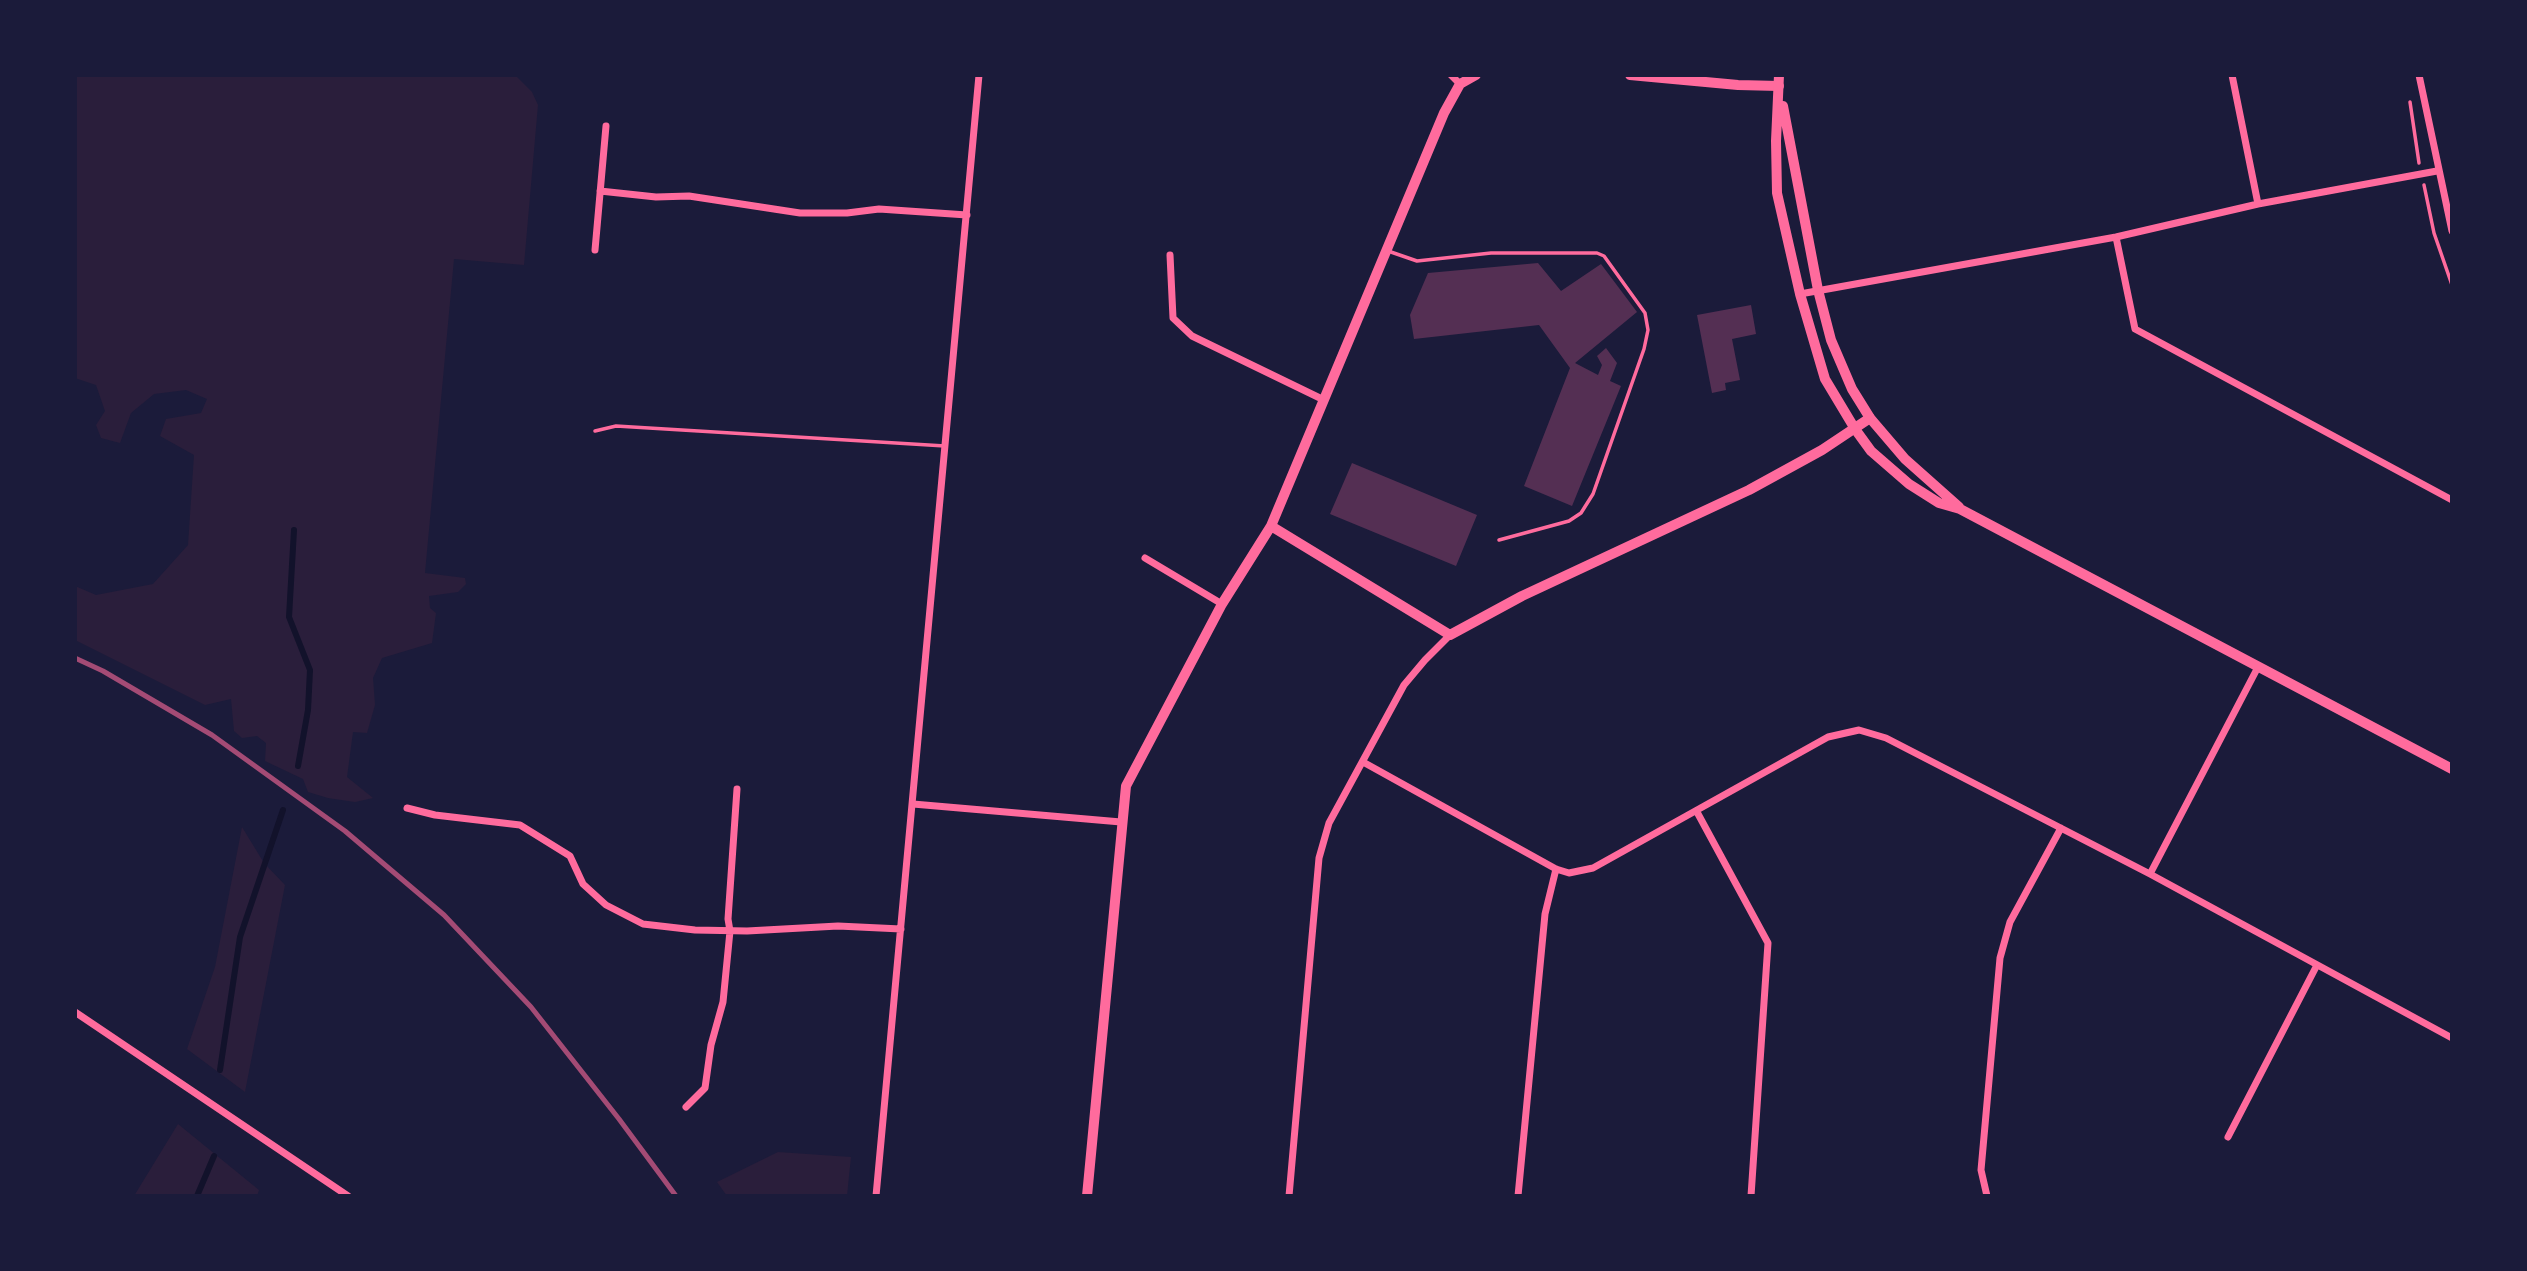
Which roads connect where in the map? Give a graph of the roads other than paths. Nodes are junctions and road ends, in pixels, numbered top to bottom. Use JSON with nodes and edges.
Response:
{"nodes":[{"id":1,"x":979,"y":75,"type":"edge"},
{"id":2,"x":1451,"y":75,"type":"edge"},
{"id":3,"x":1476,"y":75,"type":"edge"},
{"id":4,"x":1630,"y":75,"type":"edge"},
{"id":5,"x":2232,"y":75,"type":"edge"},
{"id":6,"x":2419,"y":75,"type":"edge"},
{"id":7,"x":1779,"y":81,"type":"edge"},
{"id":8,"x":1461,"y":84,"type":"junction"},
{"id":9,"x":606,"y":126,"type":"dead end"},
{"id":10,"x":2437,"y":171,"type":"junction"},
{"id":11,"x":600,"y":191,"type":"junction"},
{"id":12,"x":2258,"y":204,"type":"junction"},
{"id":13,"x":967,"y":215,"type":"junction"},
{"id":14,"x":2452,"y":231,"type":"edge"},
{"id":15,"x":2116,"y":237,"type":"junction"},
{"id":16,"x":595,"y":250,"type":"dead end"},
{"id":17,"x":1386,"y":251,"type":"junction"},
{"id":18,"x":1170,"y":255,"type":"dead end"},
{"id":19,"x":1818,"y":290,"type":"junction"},
{"id":20,"x":1800,"y":294,"type":"junction"},
{"id":21,"x":1324,"y":400,"type":"junction"},
{"id":22,"x":1870,"y":418,"type":"junction"},
{"id":23,"x":1855,"y":429,"type":"junction"},
{"id":24,"x":595,"y":431,"type":"dead end"},
{"id":25,"x":946,"y":447,"type":"junction"},
{"id":26,"x":2452,"y":500,"type":"edge"},
{"id":27,"x":1960,"y":509,"type":"junction"},
{"id":28,"x":1271,"y":526,"type":"junction"},
{"id":29,"x":1499,"y":540,"type":"dead end"},
{"id":30,"x":1145,"y":558,"type":"dead end"},
{"id":31,"x":1222,"y":604,"type":"junction"},
{"id":32,"x":1450,"y":635,"type":"junction"},
{"id":33,"x":2258,"y":667,"type":"junction"},
{"id":34,"x":1363,"y":762,"type":"junction"},
{"id":35,"x":2452,"y":769,"type":"edge"},
{"id":36,"x":737,"y":789,"type":"dead end"},
{"id":37,"x":913,"y":804,"type":"junction"},
{"id":38,"x":407,"y":808,"type":"dead end"},
{"id":39,"x":1697,"y":812,"type":"junction"},
{"id":40,"x":1121,"y":822,"type":"junction"},
{"id":41,"x":2061,"y":828,"type":"junction"},
{"id":42,"x":1556,"y":869,"type":"junction"},
{"id":43,"x":2150,"y":874,"type":"junction"},
{"id":44,"x":901,"y":929,"type":"junction"},
{"id":45,"x":730,"y":931,"type":"junction"},
{"id":46,"x":2317,"y":965,"type":"junction"},
{"id":47,"x":75,"y":1012,"type":"edge"},
{"id":48,"x":2452,"y":1038,"type":"edge"},
{"id":49,"x":686,"y":1107,"type":"dead end"},
{"id":50,"x":2228,"y":1137,"type":"dead end"},
{"id":51,"x":348,"y":1196,"type":"edge"},
{"id":52,"x":876,"y":1196,"type":"edge"},
{"id":53,"x":1087,"y":1196,"type":"edge"},
{"id":54,"x":1289,"y":1196,"type":"edge"},
{"id":55,"x":1518,"y":1196,"type":"edge"},
{"id":56,"x":1751,"y":1196,"type":"edge"},
{"id":57,"x":1987,"y":1196,"type":"edge"}],
"edges":[{"from":1,"to":13,"type":"street"},
{"from":2,"to":8,"type":"street"},
{"from":3,"to":8,"type":"street"},
{"from":4,"to":7,"type":"street"},
{"from":5,"to":12,"type":"street"},
{"from":6,"to":10,"type":"street"},
{"from":7,"to":19,"type":"main road"},
{"from":7,"to":20,"type":"main road"},
{"from":8,"to":17,"type":"street"},
{"from":9,"to":11,"type":"street"},
{"from":10,"to":12,"type":"street"},
{"from":10,"to":14,"type":"street"},
{"from":11,"to":13,"type":"street"},
{"from":11,"to":16,"type":"street"},
{"from":12,"to":15,"type":"street"},
{"from":13,"to":25,"type":"street"},
{"from":15,"to":19,"type":"street"},
{"from":15,"to":26,"type":"street"},
{"from":17,"to":21,"type":"street"},
{"from":17,"to":29,"type":"lane"},
{"from":18,"to":21,"type":"street"},
{"from":19,"to":20,"type":"street"},
{"from":19,"to":22,"type":"main road"},
{"from":20,"to":23,"type":"main road"},
{"from":21,"to":28,"type":"street"},
{"from":22,"to":23,"type":"street"},
{"from":22,"to":27,"type":"main road"},
{"from":23,"to":27,"type":"main road"},
{"from":23,"to":32,"type":"street"},
{"from":24,"to":25,"type":"lane"},
{"from":25,"to":37,"type":"street"},
{"from":27,"to":33,"type":"main road"},
{"from":28,"to":31,"type":"street"},
{"from":28,"to":32,"type":"street"},
{"from":30,"to":31,"type":"street"},
{"from":31,"to":40,"type":"street"},
{"from":32,"to":34,"type":"street"},
{"from":33,"to":35,"type":"main road"},
{"from":33,"to":43,"type":"street"},
{"from":34,"to":42,"type":"street"},
{"from":34,"to":54,"type":"street"},
{"from":36,"to":45,"type":"street"},
{"from":37,"to":40,"type":"street"},
{"from":37,"to":44,"type":"street"},
{"from":38,"to":45,"type":"street"},
{"from":39,"to":41,"type":"street"},
{"from":39,"to":42,"type":"street"},
{"from":39,"to":56,"type":"street"},
{"from":40,"to":53,"type":"street"},
{"from":41,"to":43,"type":"street"},
{"from":41,"to":57,"type":"street"},
{"from":42,"to":55,"type":"street"},
{"from":43,"to":46,"type":"street"},
{"from":44,"to":45,"type":"street"},
{"from":44,"to":52,"type":"street"},
{"from":45,"to":49,"type":"street"},
{"from":46,"to":48,"type":"street"},
{"from":46,"to":50,"type":"street"},
{"from":47,"to":51,"type":"street"}]}
